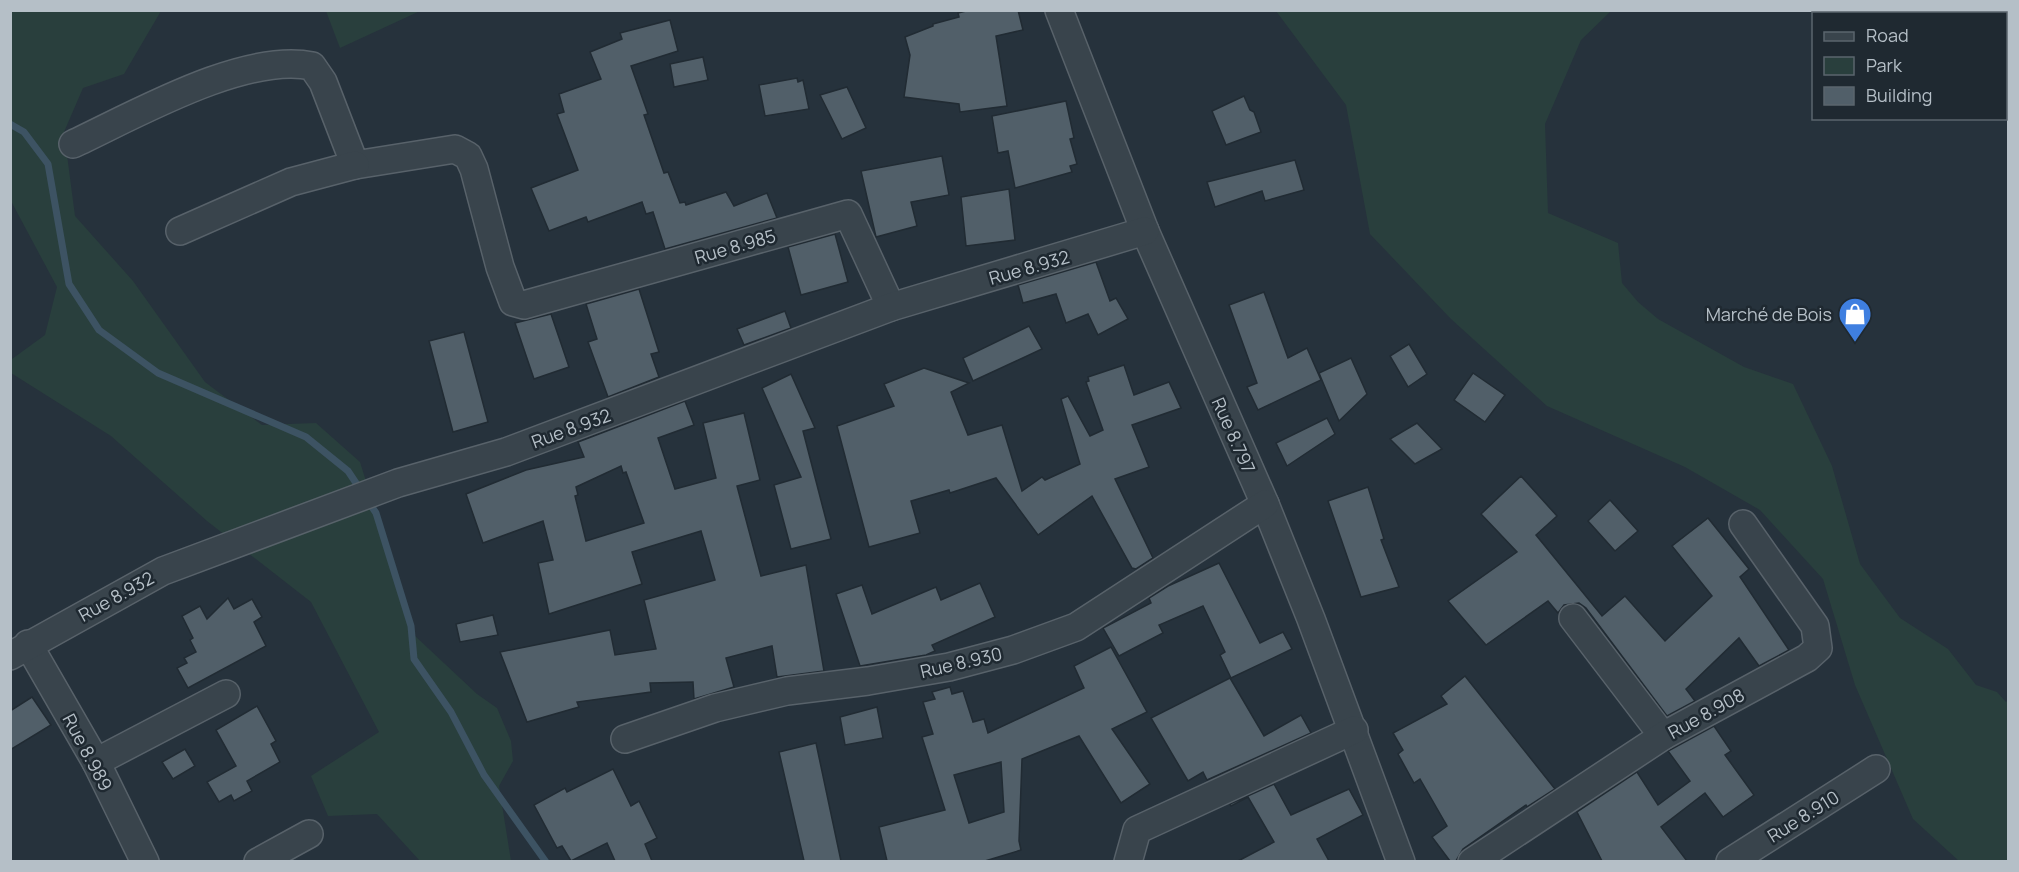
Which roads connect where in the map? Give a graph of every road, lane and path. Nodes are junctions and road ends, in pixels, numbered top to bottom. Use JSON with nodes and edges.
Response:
{"nodes":[{"id":1,"x":1059,"y":10,"type":"edge"},
{"id":2,"x":73,"y":144,"type":"dead end"},
{"id":3,"x":355,"y":165,"type":"junction"},
{"id":4,"x":180,"y":231,"type":"dead end"},
{"id":5,"x":1145,"y":231,"type":"junction"},
{"id":6,"x":891,"y":307,"type":"junction"},
{"id":7,"x":1265,"y":504,"type":"junction"},
{"id":8,"x":1743,"y":524,"type":"dead end"},
{"id":9,"x":1574,"y":618,"type":"dead end"},
{"id":10,"x":19,"y":650,"type":"edge"},
{"id":11,"x":226,"y":694,"type":"dead end"},
{"id":12,"x":1354,"y":730,"type":"junction"},
{"id":13,"x":1663,"y":736,"type":"junction"},
{"id":14,"x":625,"y":740,"type":"dead end"},
{"id":15,"x":96,"y":762,"type":"junction"},
{"id":16,"x":1876,"y":769,"type":"dead end"},
{"id":17,"x":309,"y":834,"type":"dead end"},
{"id":18,"x":145,"y":861,"type":"edge"},
{"id":19,"x":258,"y":861,"type":"edge"},
{"id":20,"x":1128,"y":861,"type":"edge"},
{"id":21,"x":1401,"y":861,"type":"edge"},
{"id":22,"x":1472,"y":861,"type":"edge"},
{"id":23,"x":1730,"y":861,"type":"edge"}],
"edges":[{"from":1,"to":5,"type":"street","name":"Rue 8.797"},
{"from":2,"to":3,"type":"street"},
{"from":3,"to":4,"type":"street"},
{"from":3,"to":6,"type":"street","name":"Rue 8.985"},
{"from":5,"to":6,"type":"street","name":"Rue 8.932"},
{"from":5,"to":7,"type":"street","name":"Rue 8.797"},
{"from":6,"to":10,"type":"street","name":"Rue 8.932"},
{"from":7,"to":12,"type":"street","name":"Rue 8.797"},
{"from":7,"to":14,"type":"street","name":"Rue 8.930"},
{"from":8,"to":13,"type":"street","name":"Rue 8.908"},
{"from":9,"to":13,"type":"street"},
{"from":10,"to":15,"type":"street","name":"Rue 8.989"},
{"from":11,"to":15,"type":"street"},
{"from":12,"to":20,"type":"street"},
{"from":12,"to":21,"type":"street","name":"Rue 8.797"},
{"from":13,"to":22,"type":"street","name":"Rue 8.908"},
{"from":15,"to":18,"type":"street","name":"Rue 8.989"},
{"from":16,"to":23,"type":"street","name":"Rue 8.910"},
{"from":17,"to":19,"type":"street"}]}
